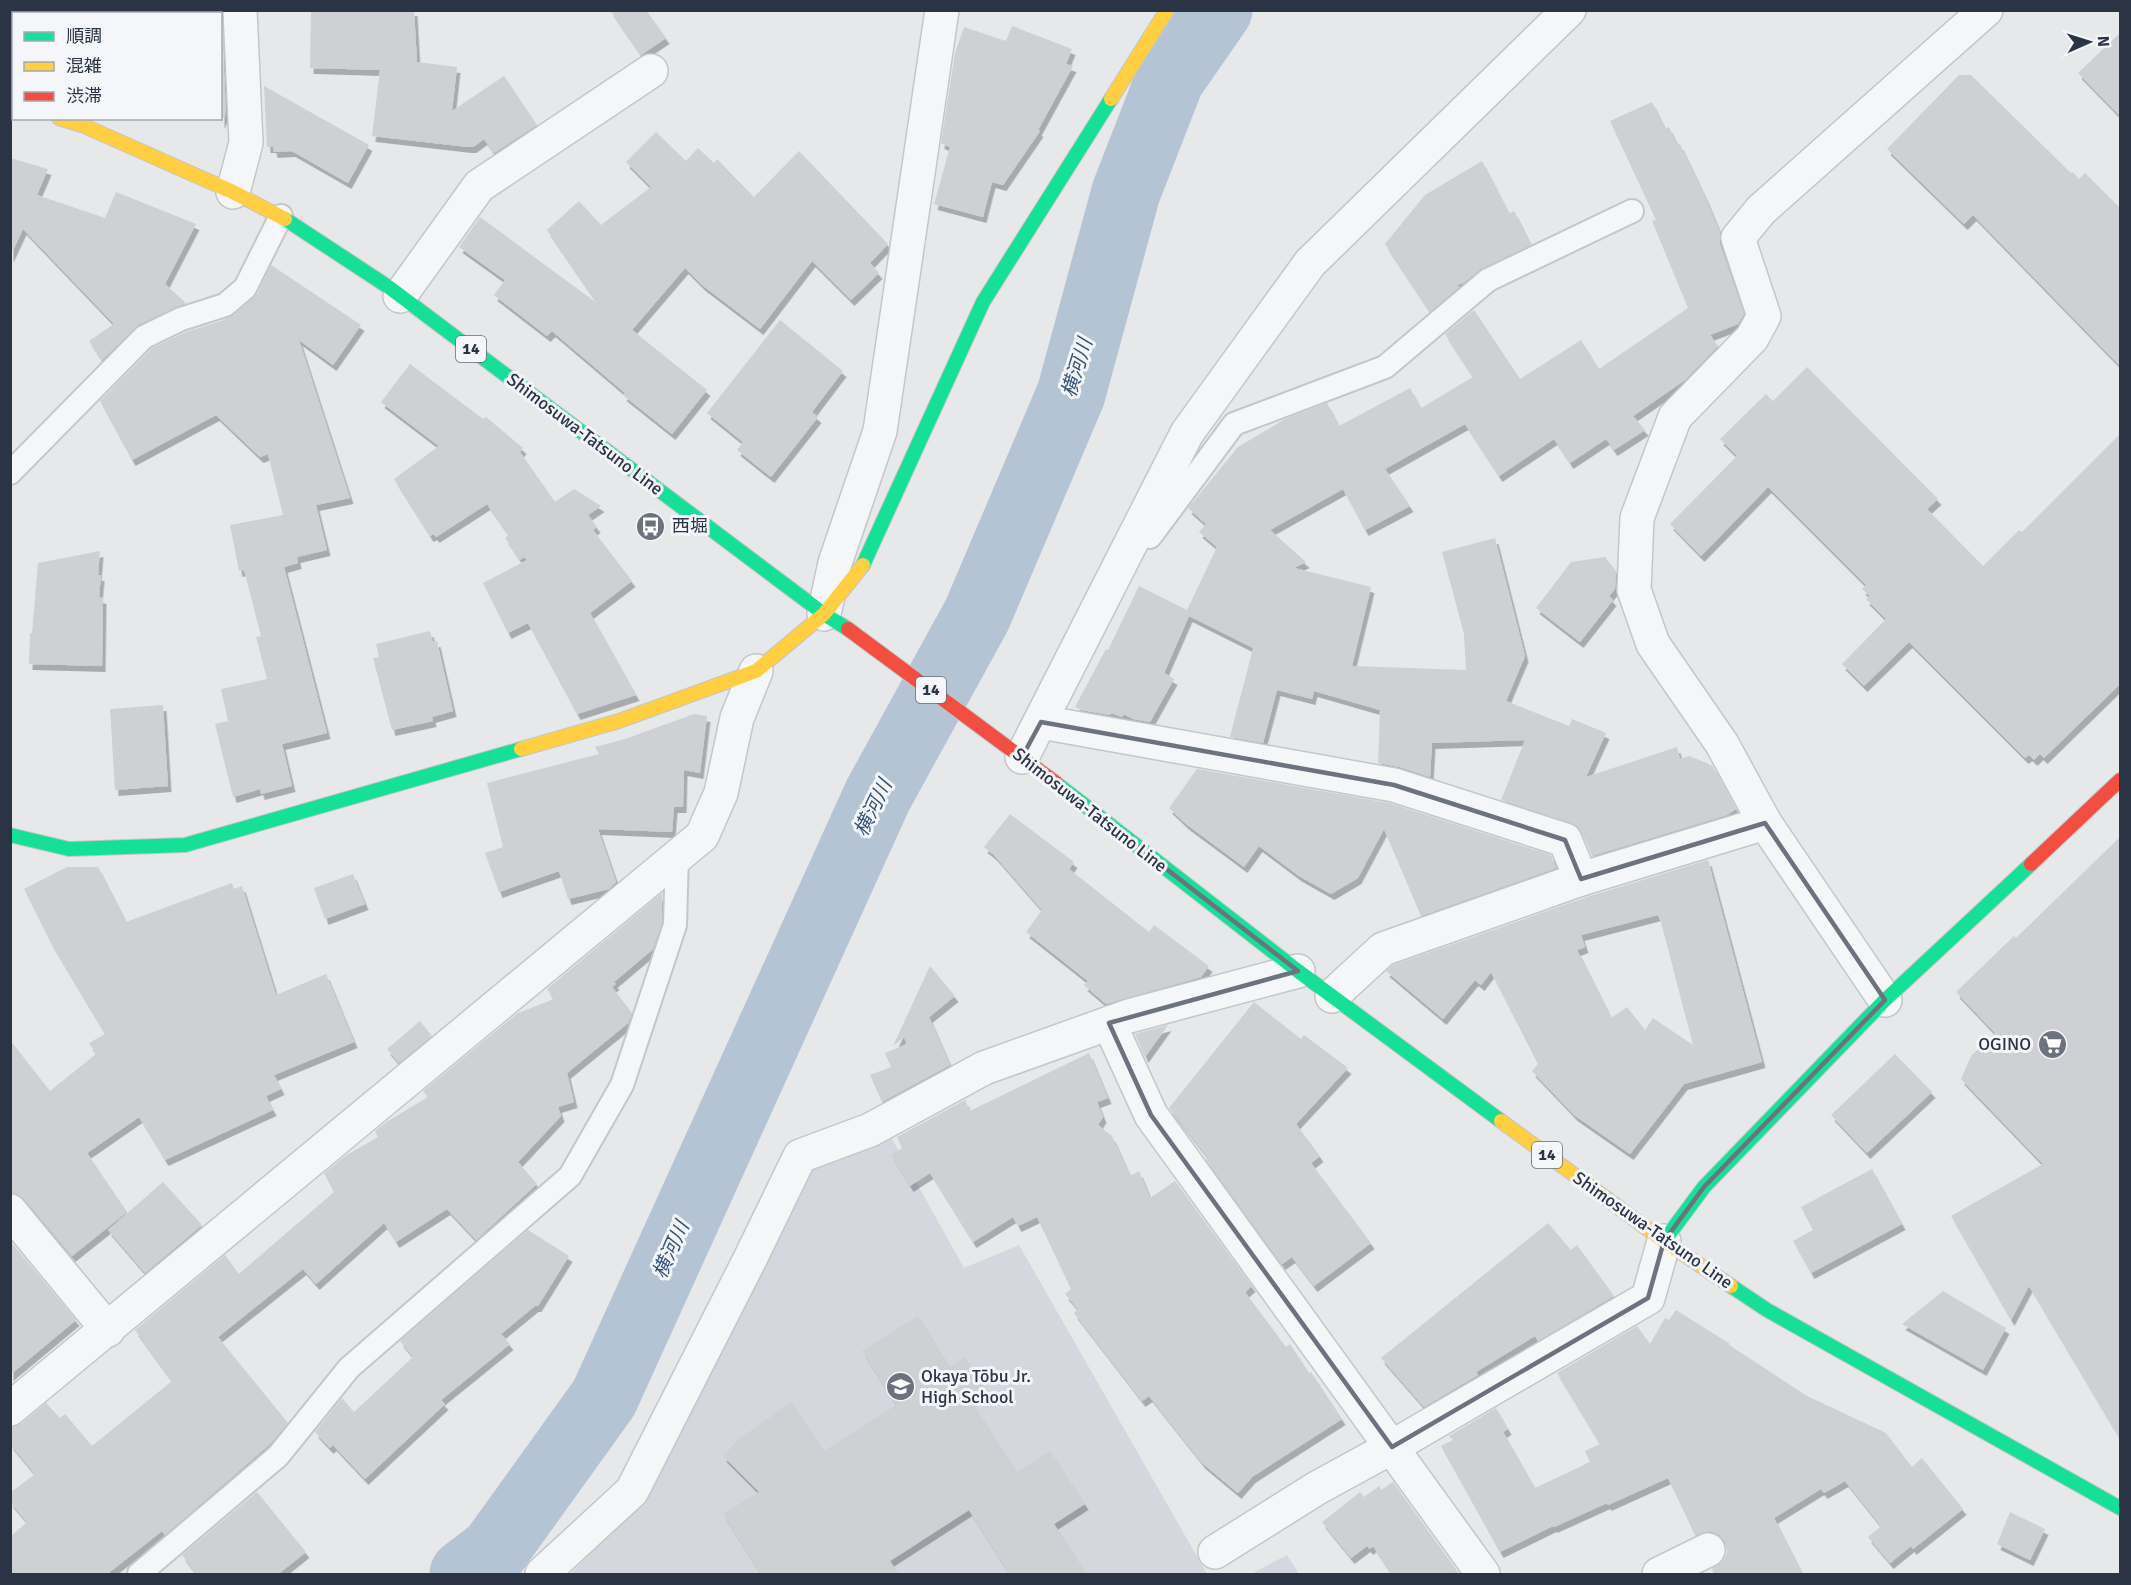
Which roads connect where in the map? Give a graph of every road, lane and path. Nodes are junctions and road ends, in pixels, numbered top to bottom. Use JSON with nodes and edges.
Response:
{"nodes":[{"id":1,"x":240,"y":10,"type":"edge"},
{"id":2,"x":942,"y":10,"type":"edge"},
{"id":3,"x":1167,"y":10,"type":"edge"},
{"id":4,"x":1569,"y":10,"type":"edge"},
{"id":5,"x":1986,"y":10,"type":"edge"},
{"id":6,"x":651,"y":71,"type":"dead end"},
{"id":7,"x":66,"y":120,"type":"edge"},
{"id":8,"x":233,"y":192,"type":"junction"},
{"id":9,"x":1632,"y":211,"type":"dead end"},
{"id":10,"x":281,"y":216,"type":"junction"},
{"id":11,"x":400,"y":296,"type":"junction"},
{"id":12,"x":10,"y":473,"type":"edge"},
{"id":13,"x":1136,"y":531,"type":"junction"},
{"id":14,"x":824,"y":614,"type":"junction"},
{"id":15,"x":756,"y":671,"type":"junction"},
{"id":16,"x":1041,"y":722,"type":"junction"},
{"id":17,"x":1016,"y":752,"type":"junction"},
{"id":18,"x":2121,"y":780,"type":"edge"},
{"id":19,"x":1764,"y":823,"type":"junction"},
{"id":20,"x":10,"y":835,"type":"edge"},
{"id":21,"x":677,"y":856,"type":"junction"},
{"id":22,"x":1581,"y":879,"type":"junction"},
{"id":23,"x":1298,"y":971,"type":"junction"},
{"id":24,"x":1332,"y":996,"type":"junction"},
{"id":25,"x":1885,"y":1000,"type":"junction"},
{"id":26,"x":1109,"y":1023,"type":"junction"},
{"id":27,"x":10,"y":1211,"type":"edge"},
{"id":28,"x":1664,"y":1241,"type":"junction"},
{"id":29,"x":108,"y":1330,"type":"junction"},
{"id":30,"x":10,"y":1409,"type":"edge"},
{"id":31,"x":1392,"y":1447,"type":"junction"},
{"id":32,"x":2121,"y":1508,"type":"edge"},
{"id":33,"x":1708,"y":1550,"type":"dead end"},
{"id":34,"x":1215,"y":1552,"type":"dead end"},
{"id":35,"x":140,"y":1575,"type":"edge"},
{"id":36,"x":543,"y":1575,"type":"edge"},
{"id":37,"x":1483,"y":1575,"type":"edge"},
{"id":38,"x":1659,"y":1575,"type":"edge"}],
"edges":[{"from":1,"to":8,"type":"street"},
{"from":2,"to":14,"type":"street"},
{"from":3,"to":14,"type":"main road"},
{"from":4,"to":13,"type":"street"},
{"from":5,"to":19,"type":"street"},
{"from":6,"to":11,"type":"street"},
{"from":7,"to":8,"type":"main road","name":"Shimosuwa-Tatsuno Line","number":"14"},
{"from":8,"to":10,"type":"main road","name":"Shimosuwa-Tatsuno Line","number":"14"},
{"from":9,"to":13,"type":"lane"},
{"from":10,"to":11,"type":"main road","name":"Shimosuwa-Tatsuno Line","number":"14"},
{"from":10,"to":12,"type":"lane"},
{"from":11,"to":14,"type":"main road","name":"Shimosuwa-Tatsuno Line","number":"14"},
{"from":13,"to":16,"type":"street"},
{"from":14,"to":15,"type":"main road"},
{"from":14,"to":17,"type":"main road","name":"Shimosuwa-Tatsuno Line","number":"14"},
{"from":15,"to":20,"type":"main road"},
{"from":15,"to":21,"type":"street"},
{"from":16,"to":17,"type":"street"},
{"from":16,"to":22,"type":"street"},
{"from":17,"to":23,"type":"main road","name":"Shimosuwa-Tatsuno Line","number":"14"},
{"from":18,"to":25,"type":"main road"},
{"from":19,"to":22,"type":"street"},
{"from":19,"to":25,"type":"street"},
{"from":21,"to":29,"type":"street"},
{"from":21,"to":35,"type":"lane"},
{"from":22,"to":24,"type":"street"},
{"from":23,"to":24,"type":"main road","name":"Shimosuwa-Tatsuno Line","number":"14"},
{"from":23,"to":26,"type":"street"},
{"from":24,"to":28,"type":"main road","name":"Shimosuwa-Tatsuno Line","number":"14"},
{"from":25,"to":28,"type":"main road"},
{"from":26,"to":31,"type":"street"},
{"from":26,"to":36,"type":"street"},
{"from":27,"to":29,"type":"street"},
{"from":28,"to":31,"type":"street"},
{"from":28,"to":32,"type":"main road","name":"Shimosuwa-Tatsuno Line","number":"14"},
{"from":29,"to":30,"type":"street"},
{"from":31,"to":34,"type":"street"},
{"from":31,"to":37,"type":"street"},
{"from":33,"to":38,"type":"street"}]}
